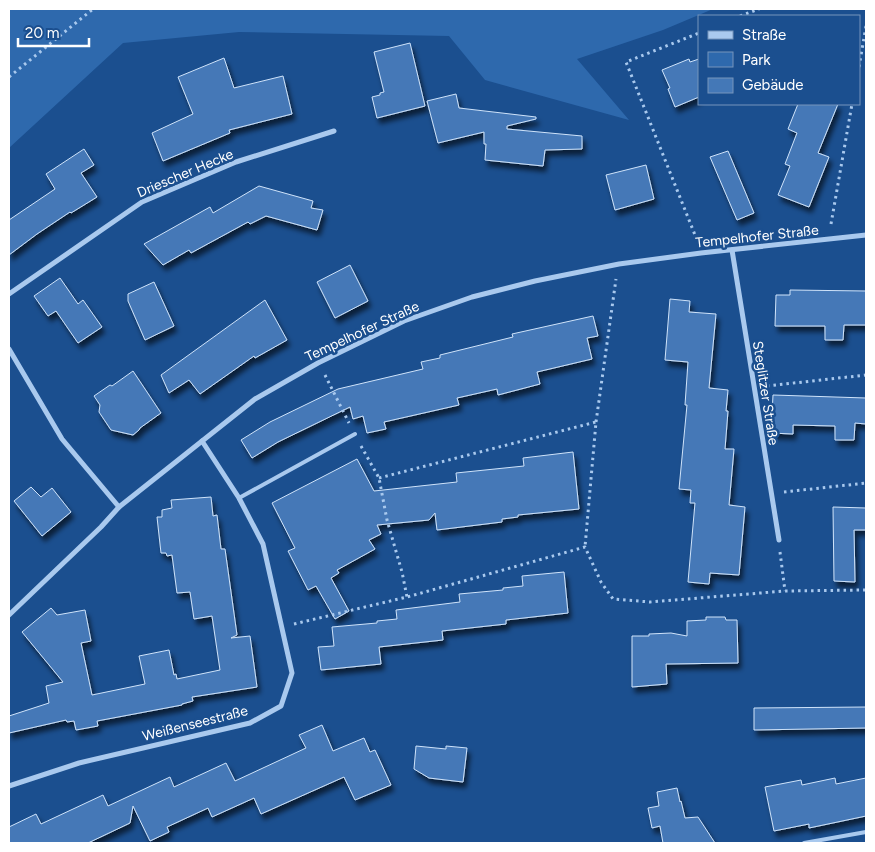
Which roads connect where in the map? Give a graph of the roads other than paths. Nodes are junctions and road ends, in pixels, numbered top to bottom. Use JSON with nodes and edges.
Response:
{"nodes":[{"id":1,"x":334,"y":131,"type":"dead end"},
{"id":2,"x":866,"y":235,"type":"edge"},
{"id":3,"x":732,"y":250,"type":"junction"},
{"id":4,"x":9,"y":294,"type":"edge"},
{"id":5,"x":9,"y":349,"type":"edge"},
{"id":6,"x":355,"y":434,"type":"road end"},
{"id":7,"x":202,"y":441,"type":"junction"},
{"id":8,"x":238,"y":498,"type":"junction"},
{"id":9,"x":119,"y":507,"type":"junction"},
{"id":10,"x":779,"y":540,"type":"road end"},
{"id":11,"x":9,"y":615,"type":"edge"},
{"id":12,"x":9,"y":786,"type":"edge"},
{"id":13,"x":866,"y":832,"type":"edge"},
{"id":14,"x":804,"y":843,"type":"edge"}],
"edges":[{"from":1,"to":4,"type":"street","name":"Driescher Hecke"},
{"from":2,"to":3,"type":"street","name":"Tempelhofer Straße"},
{"from":3,"to":7,"type":"street","name":"Tempelhofer Straße"},
{"from":3,"to":10,"type":"street","name":"Steglitzer Straße"},
{"from":5,"to":9,"type":"street"},
{"from":6,"to":8,"type":"lane"},
{"from":7,"to":8,"type":"street","name":"Weißenseestraße"},
{"from":7,"to":9,"type":"street","name":"Tempelhofer Straße"},
{"from":8,"to":12,"type":"street","name":"Weißenseestraße"},
{"from":9,"to":11,"type":"street","name":"Tempelhofer Straße"},
{"from":13,"to":14,"type":"lane"}]}
